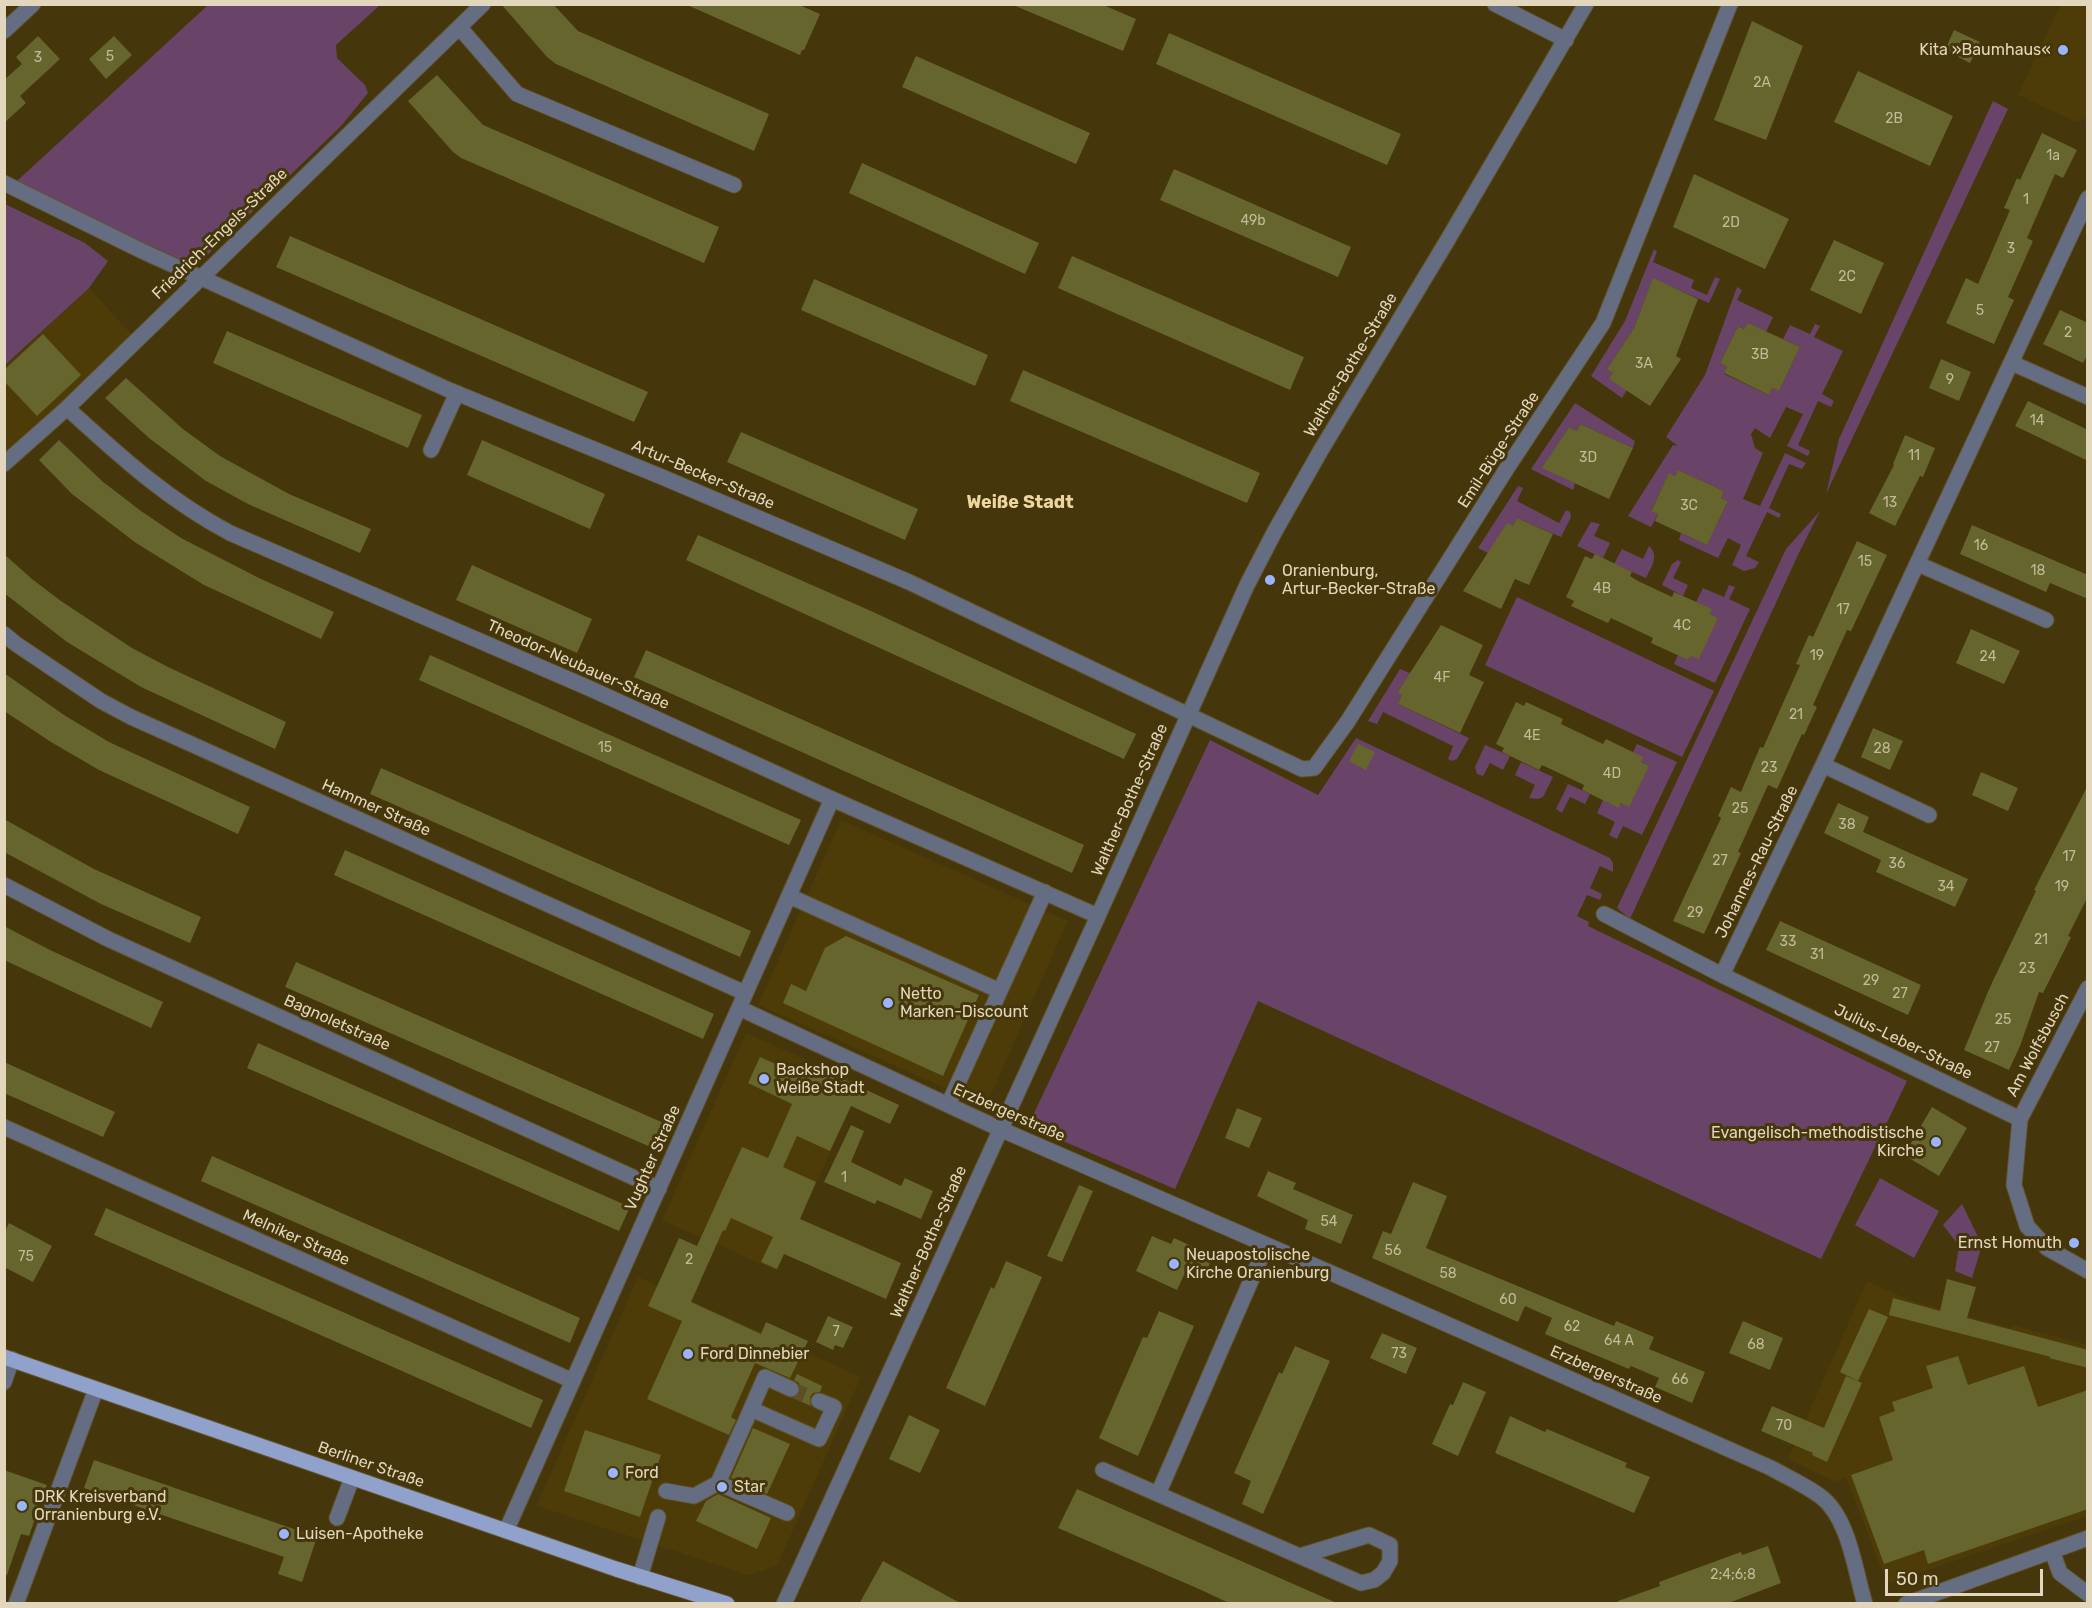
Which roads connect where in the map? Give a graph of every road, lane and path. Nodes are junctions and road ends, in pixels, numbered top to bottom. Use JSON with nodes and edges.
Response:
{"nodes":[{"id":1,"x":33,"y":4,"type":"edge"},
{"id":2,"x":483,"y":4,"type":"edge"},
{"id":3,"x":1495,"y":4,"type":"edge"},
{"id":4,"x":1586,"y":4,"type":"edge"},
{"id":5,"x":1730,"y":4,"type":"edge"},
{"id":6,"x":459,"y":28,"type":"junction"},
{"id":7,"x":4,"y":31,"type":"edge"},
{"id":8,"x":1566,"y":40,"type":"junction"},
{"id":9,"x":4,"y":183,"type":"edge"},
{"id":10,"x":734,"y":185,"type":"dead end"},
{"id":11,"x":2088,"y":198,"type":"edge"},
{"id":12,"x":200,"y":278,"type":"junction"},
{"id":13,"x":2012,"y":363,"type":"junction"},
{"id":14,"x":457,"y":393,"type":"junction"},
{"id":15,"x":2088,"y":397,"type":"edge"},
{"id":16,"x":67,"y":408,"type":"junction"},
{"id":17,"x":431,"y":450,"type":"dead end"},
{"id":18,"x":4,"y":464,"type":"edge"},
{"id":19,"x":1918,"y":564,"type":"junction"},
{"id":20,"x":2046,"y":620,"type":"dead end"},
{"id":21,"x":4,"y":634,"type":"edge"},
{"id":22,"x":1188,"y":714,"type":"junction"},
{"id":23,"x":1823,"y":765,"type":"junction"},
{"id":24,"x":832,"y":799,"type":"junction"},
{"id":25,"x":1929,"y":815,"type":"dead end"},
{"id":26,"x":4,"y":885,"type":"edge"},
{"id":27,"x":1045,"y":892,"type":"junction"},
{"id":28,"x":789,"y":896,"type":"junction"},
{"id":29,"x":1604,"y":914,"type":"dead end"},
{"id":30,"x":1098,"y":916,"type":"junction"},
{"id":31,"x":1722,"y":975,"type":"junction"},
{"id":32,"x":2088,"y":988,"type":"edge"},
{"id":33,"x":1000,"y":991,"type":"junction"},
{"id":34,"x":746,"y":993,"type":"junction"},
{"id":35,"x":739,"y":1008,"type":"junction"},
{"id":36,"x":948,"y":1106,"type":"junction"},
{"id":37,"x":2020,"y":1119,"type":"junction"},
{"id":38,"x":4,"y":1127,"type":"edge"},
{"id":39,"x":1000,"y":1130,"type":"junction"},
{"id":40,"x":658,"y":1189,"type":"junction"},
{"id":41,"x":1266,"y":1246,"type":"junction"},
{"id":42,"x":2088,"y":1271,"type":"edge"},
{"id":43,"x":8,"y":1358,"type":"edge"},
{"id":44,"x":573,"y":1381,"type":"junction"},
{"id":45,"x":4,"y":1382,"type":"edge"},
{"id":46,"x":96,"y":1389,"type":"junction"},
{"id":47,"x":791,"y":1389,"type":"tunnel mouth"},
{"id":48,"x":819,"y":1401,"type":"tunnel mouth"},
{"id":49,"x":751,"y":1409,"type":"junction"},
{"id":50,"x":1103,"y":1470,"type":"dead end"},
{"id":51,"x":352,"y":1478,"type":"junction"},
{"id":52,"x":718,"y":1483,"type":"junction"},
{"id":53,"x":666,"y":1491,"type":"dead end"},
{"id":54,"x":1158,"y":1494,"type":"junction"},
{"id":55,"x":787,"y":1513,"type":"dead end"},
{"id":56,"x":658,"y":1517,"type":"dead end"},
{"id":57,"x":337,"y":1518,"type":"dead end"},
{"id":58,"x":506,"y":1531,"type":"junction"},
{"id":59,"x":2088,"y":1538,"type":"edge"},
{"id":60,"x":2052,"y":1551,"type":"junction"},
{"id":61,"x":1300,"y":1556,"type":"junction"},
{"id":62,"x":640,"y":1577,"type":"junction"},
{"id":63,"x":2088,"y":1594,"type":"edge"},
{"id":64,"x":16,"y":1604,"type":"edge"},
{"id":65,"x":727,"y":1604,"type":"edge"},
{"id":66,"x":783,"y":1604,"type":"edge"},
{"id":67,"x":1865,"y":1604,"type":"edge"},
{"id":68,"x":1906,"y":1604,"type":"edge"}],
"edges":[{"from":1,"to":7,"type":"street"},
{"from":2,"to":6,"type":"street","name":"Friedrich-Engels-Straße"},
{"from":3,"to":8,"type":"street"},
{"from":4,"to":8,"type":"street","name":"Walther-Bothe-Straße"},
{"from":5,"to":22,"type":"street","name":"Emil-Büge-Straße"},
{"from":6,"to":10,"type":"street"},
{"from":6,"to":12,"type":"street","name":"Friedrich-Engels-Straße"},
{"from":8,"to":22,"type":"street","name":"Walther-Bothe-Straße"},
{"from":9,"to":12,"type":"street","name":"Artur-Becker-Straße"},
{"from":11,"to":13,"type":"street","name":"Johannes-Rau-Straße"},
{"from":12,"to":14,"type":"street","name":"Artur-Becker-Straße"},
{"from":12,"to":16,"type":"street","name":"Friedrich-Engels-Straße"},
{"from":13,"to":15,"type":"street"},
{"from":13,"to":19,"type":"street","name":"Johannes-Rau-Straße"},
{"from":14,"to":17,"type":"street"},
{"from":14,"to":22,"type":"street","name":"Artur-Becker-Straße"},
{"from":16,"to":18,"type":"street","name":"Friedrich-Engels-Straße"},
{"from":16,"to":24,"type":"street","name":"Theodor-Neubauer-Straße"},
{"from":19,"to":20,"type":"street"},
{"from":19,"to":23,"type":"street","name":"Johannes-Rau-Straße"},
{"from":21,"to":34,"type":"street","name":"Hammer Straße"},
{"from":22,"to":30,"type":"street","name":"Walther-Bothe-Straße"},
{"from":23,"to":25,"type":"street"},
{"from":23,"to":31,"type":"street","name":"Johannes-Rau-Straße"},
{"from":24,"to":27,"type":"street","name":"Theodor-Neubauer-Straße"},
{"from":24,"to":28,"type":"street","name":"Vughter Straße"},
{"from":26,"to":40,"type":"street","name":"Bagnoletstraße"},
{"from":27,"to":30,"type":"street","name":"Theodor-Neubauer-Straße"},
{"from":27,"to":33,"type":"street"},
{"from":28,"to":33,"type":"street"},
{"from":28,"to":34,"type":"street","name":"Vughter Straße"},
{"from":29,"to":31,"type":"street","name":"Julius-Leber-Straße"},
{"from":30,"to":39,"type":"street","name":"Walther-Bothe-Straße"},
{"from":31,"to":37,"type":"street","name":"Julius-Leber-Straße"},
{"from":32,"to":37,"type":"street","name":"Am Wolfsbusch"},
{"from":33,"to":36,"type":"street"},
{"from":34,"to":35,"type":"street","name":"Vughter Straße"},
{"from":35,"to":36,"type":"street","name":"Erzbergerstraße"},
{"from":35,"to":40,"type":"street","name":"Vughter Straße"},
{"from":36,"to":39,"type":"street","name":"Erzbergerstraße"},
{"from":37,"to":42,"type":"street"},
{"from":38,"to":44,"type":"street","name":"Melniker Straße"},
{"from":39,"to":41,"type":"street","name":"Erzbergerstraße"},
{"from":39,"to":66,"type":"street","name":"Walther-Bothe-Straße"},
{"from":40,"to":44,"type":"street","name":"Vughter Straße"},
{"from":41,"to":54,"type":"street"},
{"from":41,"to":67,"type":"street","name":"Erzbergerstraße"},
{"from":43,"to":45,"type":"street"},
{"from":43,"to":46,"type":"main road","name":"Berliner Straße"},
{"from":44,"to":58,"type":"street","name":"Vughter Straße"},
{"from":46,"to":51,"type":"main road","name":"Berliner Straße"},
{"from":46,"to":64,"type":"street"},
{"from":47,"to":49,"type":"street"},
{"from":48,"to":49,"type":"street"},
{"from":49,"to":52,"type":"street"},
{"from":50,"to":54,"type":"street"},
{"from":51,"to":57,"type":"street"},
{"from":51,"to":58,"type":"main road","name":"Berliner Straße"},
{"from":52,"to":53,"type":"street"},
{"from":52,"to":55,"type":"street"},
{"from":54,"to":61,"type":"street"},
{"from":56,"to":62,"type":"street"},
{"from":58,"to":62,"type":"main road","name":"Berliner Straße"},
{"from":59,"to":60,"type":"street"},
{"from":60,"to":63,"type":"street"},
{"from":60,"to":68,"type":"street"},
{"from":61,"to":61,"type":"street"},
{"from":62,"to":65,"type":"main road","name":"Berliner Straße"}]}
